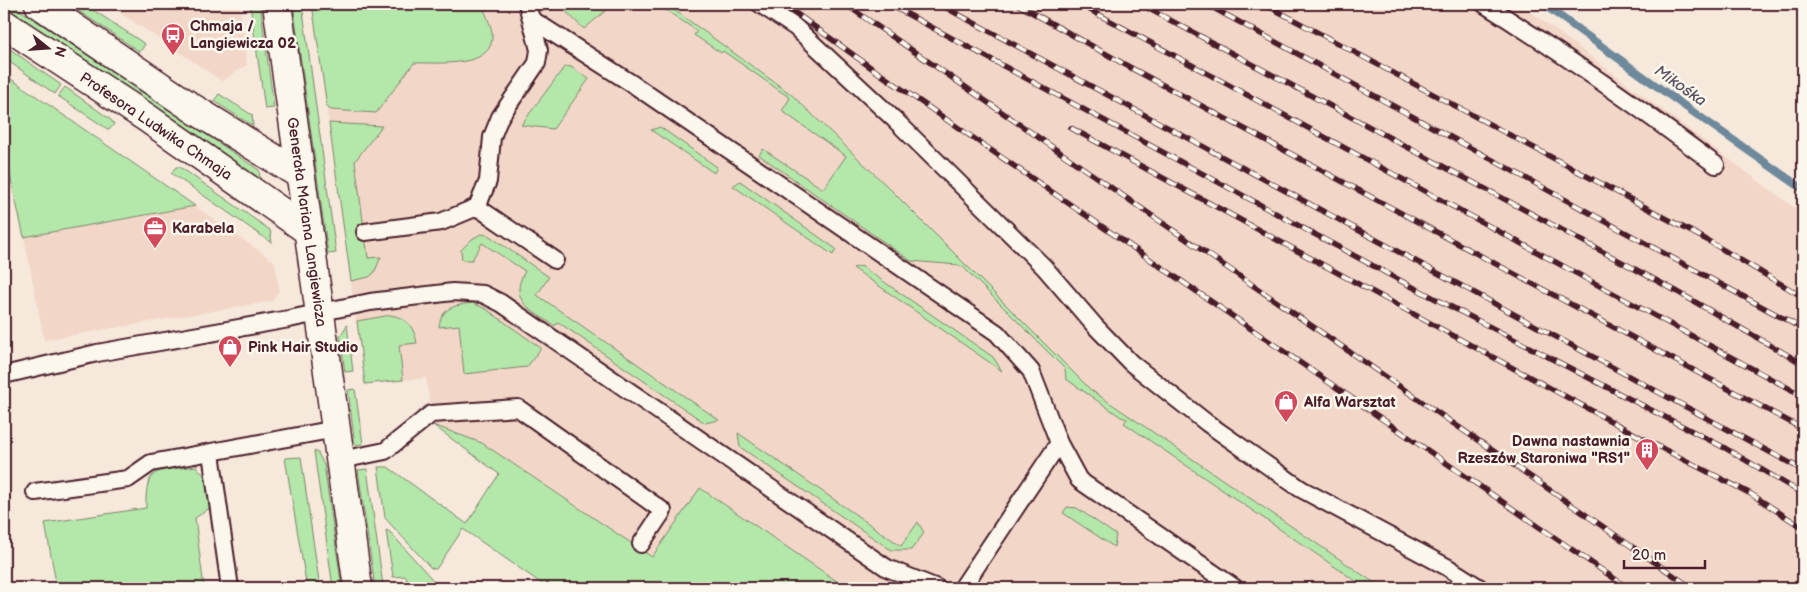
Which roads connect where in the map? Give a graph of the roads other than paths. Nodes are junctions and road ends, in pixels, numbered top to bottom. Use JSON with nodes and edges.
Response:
{"nodes":[{"id":1,"x":38,"y":4,"type":"edge"},
{"id":2,"x":277,"y":4,"type":"edge"},
{"id":3,"x":760,"y":4,"type":"edge"},
{"id":4,"x":1484,"y":4,"type":"edge"},
{"id":5,"x":529,"y":12,"type":"edge"},
{"id":6,"x":4,"y":24,"type":"edge"},
{"id":7,"x":1716,"y":165,"type":"dead end"},
{"id":8,"x":300,"y":174,"type":"junction"},
{"id":9,"x":477,"y":207,"type":"junction"},
{"id":10,"x":307,"y":230,"type":"junction"},
{"id":11,"x":365,"y":232,"type":"dead end"},
{"id":12,"x":555,"y":260,"type":"dead end"},
{"id":13,"x":320,"y":312,"type":"junction"},
{"id":14,"x":4,"y":375,"type":"edge"},
{"id":15,"x":336,"y":429,"type":"junction"},
{"id":16,"x":1059,"y":443,"type":"junction"},
{"id":17,"x":211,"y":454,"type":"junction"},
{"id":18,"x":341,"y":460,"type":"junction"},
{"id":19,"x":34,"y":492,"type":"dead end"},
{"id":20,"x":641,"y":544,"type":"dead end"},
{"id":21,"x":230,"y":588,"type":"edge"},
{"id":22,"x":358,"y":588,"type":"edge"},
{"id":23,"x":937,"y":588,"type":"edge"},
{"id":24,"x":962,"y":588,"type":"edge"},
{"id":25,"x":1235,"y":588,"type":"edge"},
{"id":26,"x":1480,"y":588,"type":"edge"}],
"edges":[{"from":1,"to":8,"type":"street"},
{"from":2,"to":8,"type":"street","name":"Generała Mariana Langiewicza"},
{"from":3,"to":26,"type":"lane"},
{"from":4,"to":7,"type":"lane"},
{"from":5,"to":9,"type":"lane"},
{"from":5,"to":16,"type":"lane"},
{"from":6,"to":10,"type":"street","name":"Profesora Ludwika Chmaja"},
{"from":8,"to":10,"type":"street","name":"Generała Mariana Langiewicza"},
{"from":9,"to":11,"type":"lane"},
{"from":9,"to":12,"type":"lane"},
{"from":10,"to":13,"type":"street","name":"Generała Mariana Langiewicza"},
{"from":13,"to":14,"type":"lane"},
{"from":13,"to":15,"type":"street","name":"Generała Mariana Langiewicza"},
{"from":13,"to":23,"type":"lane"},
{"from":15,"to":17,"type":"lane"},
{"from":15,"to":18,"type":"street","name":"Generała Mariana Langiewicza"},
{"from":16,"to":24,"type":"lane"},
{"from":16,"to":25,"type":"lane"},
{"from":17,"to":19,"type":"lane"},
{"from":17,"to":21,"type":"lane"},
{"from":18,"to":20,"type":"lane"},
{"from":18,"to":22,"type":"street","name":"Generała Mariana Langiewicza"}]}
